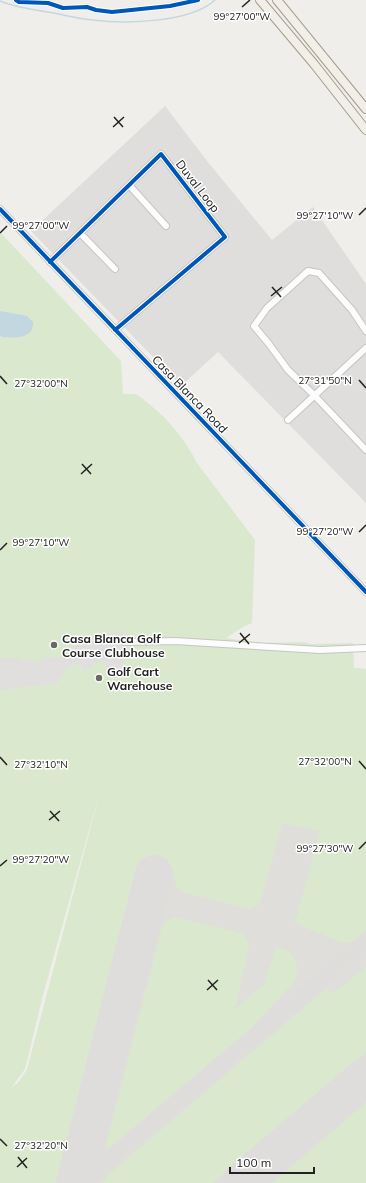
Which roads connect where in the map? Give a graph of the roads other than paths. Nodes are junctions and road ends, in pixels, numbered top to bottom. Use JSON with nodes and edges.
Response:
{"nodes":[{"id":1,"x":260,"y":0,"type":"edge"},
{"id":2,"x":277,"y":0,"type":"edge"},
{"id":3,"x":366,"y":109,"type":"edge"},
{"id":4,"x":366,"y":130,"type":"edge"},
{"id":5,"x":129,"y":185,"type":"junction"},
{"id":6,"x":0,"y":209,"type":"edge"},
{"id":7,"x":166,"y":226,"type":"dead end"},
{"id":8,"x":80,"y":233,"type":"junction"},
{"id":9,"x":50,"y":262,"type":"junction"},
{"id":10,"x":115,"y":269,"type":"dead end"},
{"id":11,"x":115,"y":330,"type":"junction"},
{"id":12,"x":366,"y":331,"type":"edge"},
{"id":13,"x":366,"y":348,"type":"edge"},
{"id":14,"x":314,"y":395,"type":"junction"},
{"id":15,"x":288,"y":420,"type":"dead end"},
{"id":16,"x":365,"y":447,"type":"edge"},
{"id":17,"x":366,"y":592,"type":"edge"},
{"id":18,"x":125,"y":642,"type":"dead end"},
{"id":19,"x":366,"y":648,"type":"edge"}],
"edges":[{"from":1,"to":4,"type":"main road"},
{"from":2,"to":3,"type":"main road"},
{"from":5,"to":7,"type":"street"},
{"from":5,"to":8,"type":"street","name":"Duval Loop"},
{"from":5,"to":11,"type":"street","name":"Duval Loop"},
{"from":6,"to":9,"type":"street","name":"Casa Blanca Road"},
{"from":8,"to":9,"type":"street","name":"Duval Loop"},
{"from":8,"to":10,"type":"street"},
{"from":9,"to":11,"type":"street","name":"Casa Blanca Road"},
{"from":11,"to":17,"type":"street","name":"Casa Blanca Road"},
{"from":12,"to":14,"type":"street"},
{"from":13,"to":14,"type":"street"},
{"from":14,"to":15,"type":"street"},
{"from":14,"to":16,"type":"street"},
{"from":18,"to":19,"type":"street"}]}
